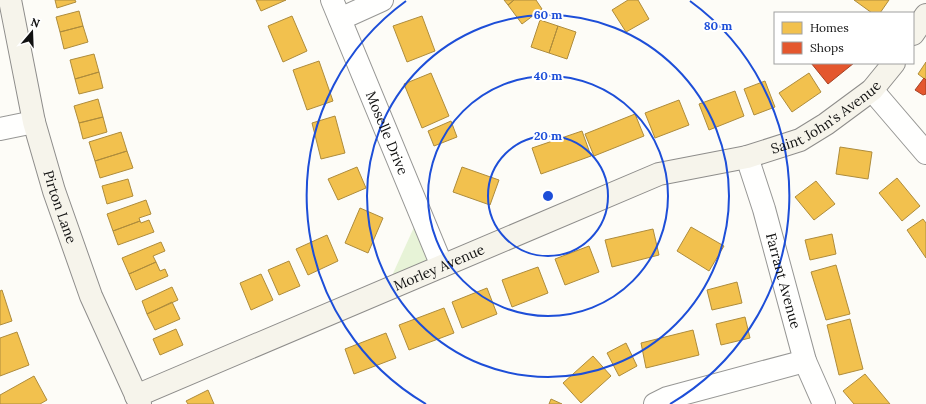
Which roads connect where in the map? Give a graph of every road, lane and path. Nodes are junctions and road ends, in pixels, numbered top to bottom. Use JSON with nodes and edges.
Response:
{"nodes":[{"id":1,"x":10,"y":0,"type":"edge"},
{"id":2,"x":382,"y":0,"type":"edge"},
{"id":3,"x":336,"y":10,"type":"edge"},
{"id":4,"x":926,"y":15,"type":"edge"},
{"id":5,"x":914,"y":33,"type":"edge"},
{"id":6,"x":893,"y":64,"type":"edge"},
{"id":7,"x":872,"y":90,"type":"junction"},
{"id":8,"x":34,"y":122,"type":"junction"},
{"id":9,"x":0,"y":129,"type":"edge"},
{"id":10,"x":926,"y":153,"type":"edge"},
{"id":11,"x":747,"y":157,"type":"junction"},
{"id":12,"x":442,"y":266,"type":"junction"},
{"id":13,"x":805,"y":361,"type":"junction"},
{"id":14,"x":138,"y":400,"type":"edge"},
{"id":15,"x":655,"y":404,"type":"edge"},
{"id":16,"x":824,"y":404,"type":"edge"}],
"edges":[{"from":1,"to":8,"type":"street","name":"Pirton Lane"},
{"from":2,"to":3,"type":"street"},
{"from":3,"to":12,"type":"street","name":"Moselle Drive"},
{"from":4,"to":5,"type":"street"},
{"from":6,"to":7,"type":"street","name":"Saint John's Avenue"},
{"from":7,"to":10,"type":"street"},
{"from":7,"to":11,"type":"street","name":"Saint John's Avenue"},
{"from":8,"to":9,"type":"street"},
{"from":8,"to":14,"type":"street","name":"Pirton Lane"},
{"from":11,"to":12,"type":"street","name":"Morley Avenue"},
{"from":11,"to":13,"type":"street","name":"Farrant Avenue"},
{"from":12,"to":14,"type":"street","name":"Morley Avenue"},
{"from":13,"to":15,"type":"street"},
{"from":13,"to":16,"type":"street","name":"Farrant Avenue"}]}
